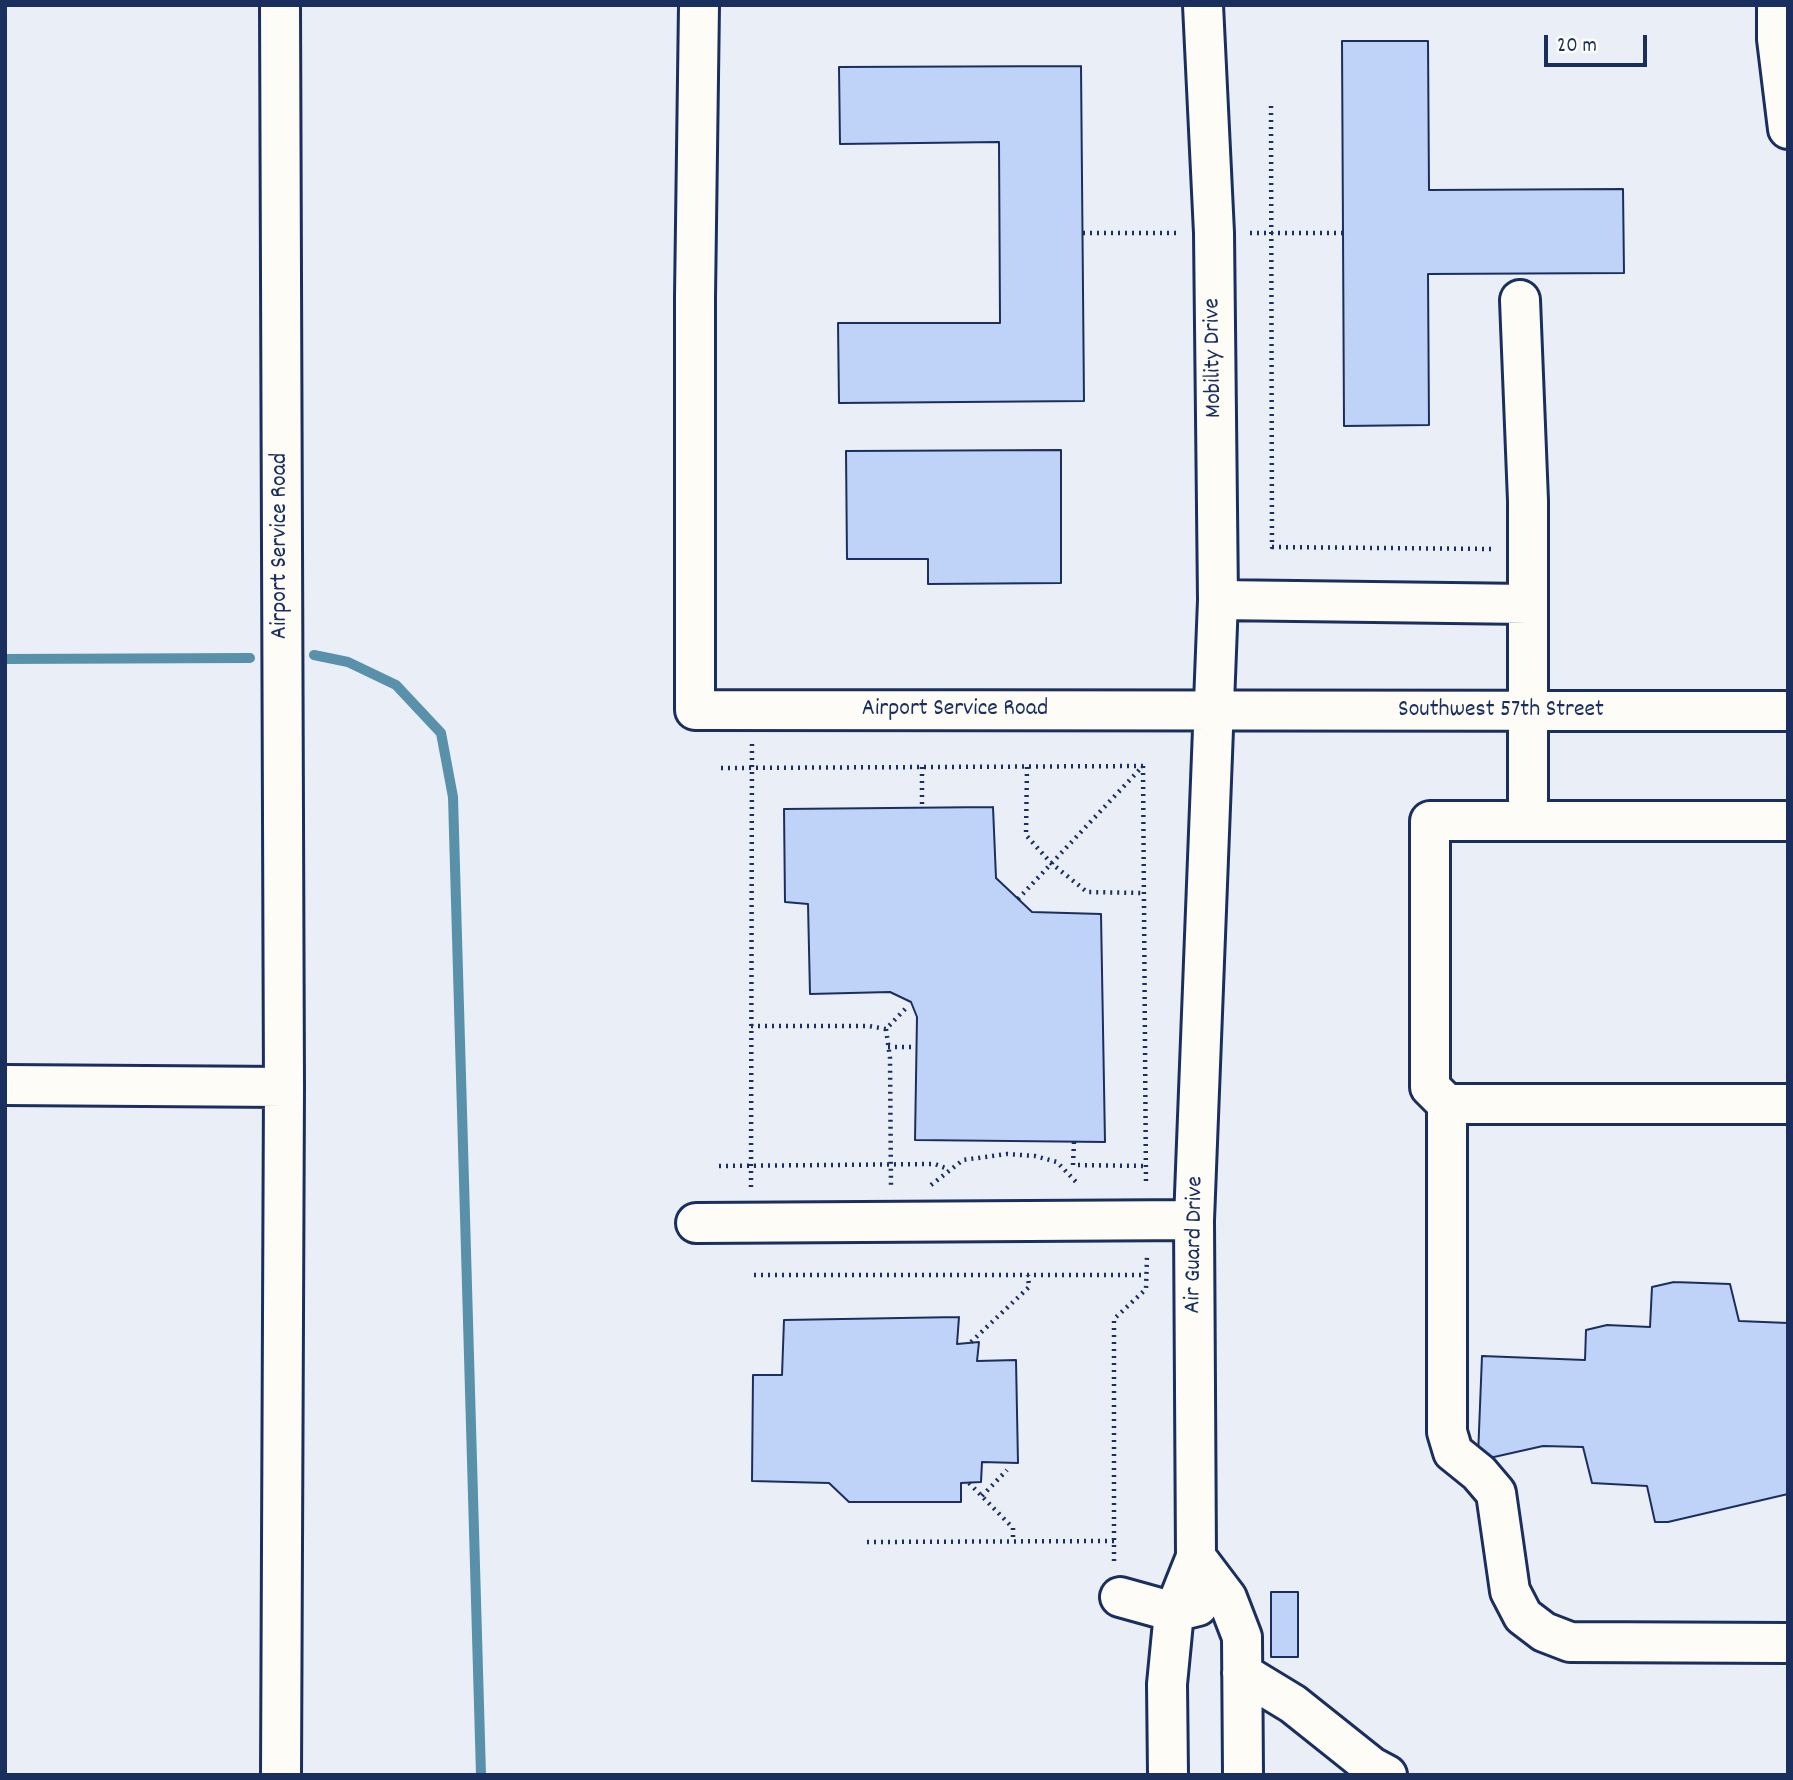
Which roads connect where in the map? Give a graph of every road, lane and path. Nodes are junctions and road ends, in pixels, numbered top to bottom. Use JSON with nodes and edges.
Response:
{"nodes":[{"id":1,"x":280,"y":5,"type":"edge"},
{"id":2,"x":699,"y":5,"type":"edge"},
{"id":3,"x":1203,"y":5,"type":"edge"},
{"id":4,"x":1777,"y":5,"type":"edge"},
{"id":5,"x":1271,"y":106,"type":"dead end"},
{"id":6,"x":1788,"y":130,"type":"edge"},
{"id":7,"x":1083,"y":233,"type":"dead end"},
{"id":8,"x":1179,"y":233,"type":"dead end"},
{"id":9,"x":1242,"y":233,"type":"dead end"},
{"id":10,"x":1271,"y":233,"type":"junction"},
{"id":11,"x":1343,"y":233,"type":"dead end"},
{"id":12,"x":1520,"y":300,"type":"dead end"},
{"id":13,"x":1501,"y":549,"type":"dead end"},
{"id":14,"x":1218,"y":600,"type":"junction"},
{"id":15,"x":1528,"y":604,"type":"junction"},
{"id":16,"x":1214,"y":711,"type":"junction"},
{"id":17,"x":1788,"y":711,"type":"edge"},
{"id":18,"x":1527,"y":713,"type":"junction"},
{"id":19,"x":752,"y":737,"type":"dead end"},
{"id":20,"x":922,"y":766,"type":"junction"},
{"id":21,"x":1027,"y":766,"type":"junction"},
{"id":22,"x":1143,"y":766,"type":"junction"},
{"id":23,"x":721,"y":768,"type":"dead end"},
{"id":24,"x":752,"y":768,"type":"junction"},
{"id":25,"x":922,"y":808,"type":"dead end"},
{"id":26,"x":1528,"y":821,"type":"junction"},
{"id":27,"x":1788,"y":821,"type":"edge"},
{"id":28,"x":1051,"y":863,"type":"junction"},
{"id":29,"x":1144,"y":893,"type":"junction"},
{"id":30,"x":1018,"y":899,"type":"dead end"},
{"id":31,"x":908,"y":1006,"type":"dead end"},
{"id":32,"x":751,"y":1026,"type":"junction"},
{"id":33,"x":886,"y":1029,"type":"junction"},
{"id":34,"x":888,"y":1048,"type":"junction"},
{"id":35,"x":916,"y":1048,"type":"dead end"},
{"id":36,"x":5,"y":1085,"type":"edge"},
{"id":37,"x":284,"y":1087,"type":"junction"},
{"id":38,"x":1447,"y":1104,"type":"junction"},
{"id":39,"x":1788,"y":1104,"type":"edge"},
{"id":40,"x":1074,"y":1142,"type":"dead end"},
{"id":41,"x":1073,"y":1165,"type":"junction"},
{"id":42,"x":719,"y":1166,"type":"dead end"},
{"id":43,"x":751,"y":1166,"type":"junction"},
{"id":44,"x":890,"y":1166,"type":"junction"},
{"id":45,"x":948,"y":1169,"type":"junction"},
{"id":46,"x":1068,"y":1172,"type":"junction"},
{"id":47,"x":1080,"y":1187,"type":"dead end"},
{"id":48,"x":925,"y":1190,"type":"dead end"},
{"id":49,"x":751,"y":1195,"type":"dead end"},
{"id":50,"x":891,"y":1195,"type":"dead end"},
{"id":51,"x":1194,"y":1220,"type":"junction"},
{"id":52,"x":696,"y":1223,"type":"dead end"},
{"id":53,"x":754,"y":1275,"type":"dead end"},
{"id":54,"x":1028,"y":1275,"type":"junction"},
{"id":55,"x":971,"y":1342,"type":"dead end"},
{"id":56,"x":1007,"y":1470,"type":"dead end"},
{"id":57,"x":969,"y":1483,"type":"dead end"},
{"id":58,"x":982,"y":1496,"type":"junction"},
{"id":59,"x":1013,"y":1541,"type":"junction"},
{"id":60,"x":1114,"y":1541,"type":"junction"},
{"id":61,"x":867,"y":1542,"type":"dead end"},
{"id":62,"x":1196,"y":1557,"type":"junction"},
{"id":63,"x":1117,"y":1585,"type":"joint"},
{"id":64,"x":1227,"y":1598,"type":"junction"},
{"id":65,"x":1174,"y":1612,"type":"junction"},
{"id":66,"x":1788,"y":1643,"type":"edge"},
{"id":67,"x":1242,"y":1673,"type":"junction"},
{"id":68,"x":281,"y":1775,"type":"edge"},
{"id":69,"x":1168,"y":1775,"type":"edge"},
{"id":70,"x":1242,"y":1775,"type":"edge"},
{"id":71,"x":1387,"y":1775,"type":"edge"}],
"edges":[{"from":1,"to":37,"type":"lane","name":"Airport Service Road"},
{"from":2,"to":16,"type":"lane","name":"Airport Service Road"},
{"from":3,"to":14,"type":"lane","name":"Mobility Drive"},
{"from":4,"to":6,"type":"lane"},
{"from":5,"to":10,"type":"path"},
{"from":7,"to":8,"type":"path"},
{"from":9,"to":10,"type":"path"},
{"from":10,"to":11,"type":"path"},
{"from":10,"to":13,"type":"path"},
{"from":12,"to":15,"type":"lane"},
{"from":14,"to":15,"type":"lane"},
{"from":14,"to":16,"type":"lane","name":"Mobility Drive"},
{"from":15,"to":18,"type":"lane"},
{"from":16,"to":18,"type":"lane","name":"Southwest 57th Street"},
{"from":16,"to":51,"type":"lane","name":"Air Guard Drive"},
{"from":17,"to":18,"type":"lane","name":"Southwest 57th Street"},
{"from":18,"to":26,"type":"lane"},
{"from":19,"to":24,"type":"path"},
{"from":20,"to":21,"type":"path"},
{"from":20,"to":24,"type":"path"},
{"from":20,"to":25,"type":"path"},
{"from":21,"to":22,"type":"path"},
{"from":21,"to":28,"type":"path"},
{"from":22,"to":28,"type":"path"},
{"from":22,"to":29,"type":"path"},
{"from":23,"to":24,"type":"path"},
{"from":24,"to":32,"type":"path"},
{"from":26,"to":27,"type":"lane"},
{"from":26,"to":38,"type":"lane"},
{"from":28,"to":29,"type":"path"},
{"from":28,"to":30,"type":"path"},
{"from":29,"to":41,"type":"path"},
{"from":31,"to":33,"type":"path"},
{"from":32,"to":33,"type":"path"},
{"from":32,"to":43,"type":"path"},
{"from":33,"to":34,"type":"path"},
{"from":34,"to":35,"type":"path"},
{"from":34,"to":44,"type":"path"},
{"from":36,"to":37,"type":"lane"},
{"from":37,"to":68,"type":"lane","name":"Airport Service Road"},
{"from":38,"to":39,"type":"lane"},
{"from":38,"to":66,"type":"lane"},
{"from":40,"to":41,"type":"path"},
{"from":41,"to":46,"type":"path"},
{"from":42,"to":43,"type":"path"},
{"from":43,"to":44,"type":"path"},
{"from":43,"to":49,"type":"path"},
{"from":44,"to":45,"type":"path"},
{"from":44,"to":50,"type":"path"},
{"from":45,"to":46,"type":"path"},
{"from":45,"to":48,"type":"path"},
{"from":46,"to":47,"type":"path"},
{"from":51,"to":52,"type":"lane"},
{"from":51,"to":62,"type":"lane","name":"Air Guard Drive"},
{"from":53,"to":54,"type":"path"},
{"from":54,"to":55,"type":"path"},
{"from":54,"to":60,"type":"path"},
{"from":56,"to":58,"type":"path"},
{"from":57,"to":58,"type":"path"},
{"from":58,"to":59,"type":"path"},
{"from":59,"to":60,"type":"path"},
{"from":59,"to":61,"type":"path"},
{"from":60,"to":63,"type":"path"},
{"from":62,"to":64,"type":"lane"},
{"from":62,"to":65,"type":"lane","name":"Air Guard Drive"},
{"from":63,"to":65,"type":"lane"},
{"from":64,"to":65,"type":"lane"},
{"from":64,"to":67,"type":"lane"},
{"from":65,"to":69,"type":"lane","name":"Air Guard Drive"},
{"from":67,"to":70,"type":"lane"},
{"from":67,"to":71,"type":"lane"}]}
